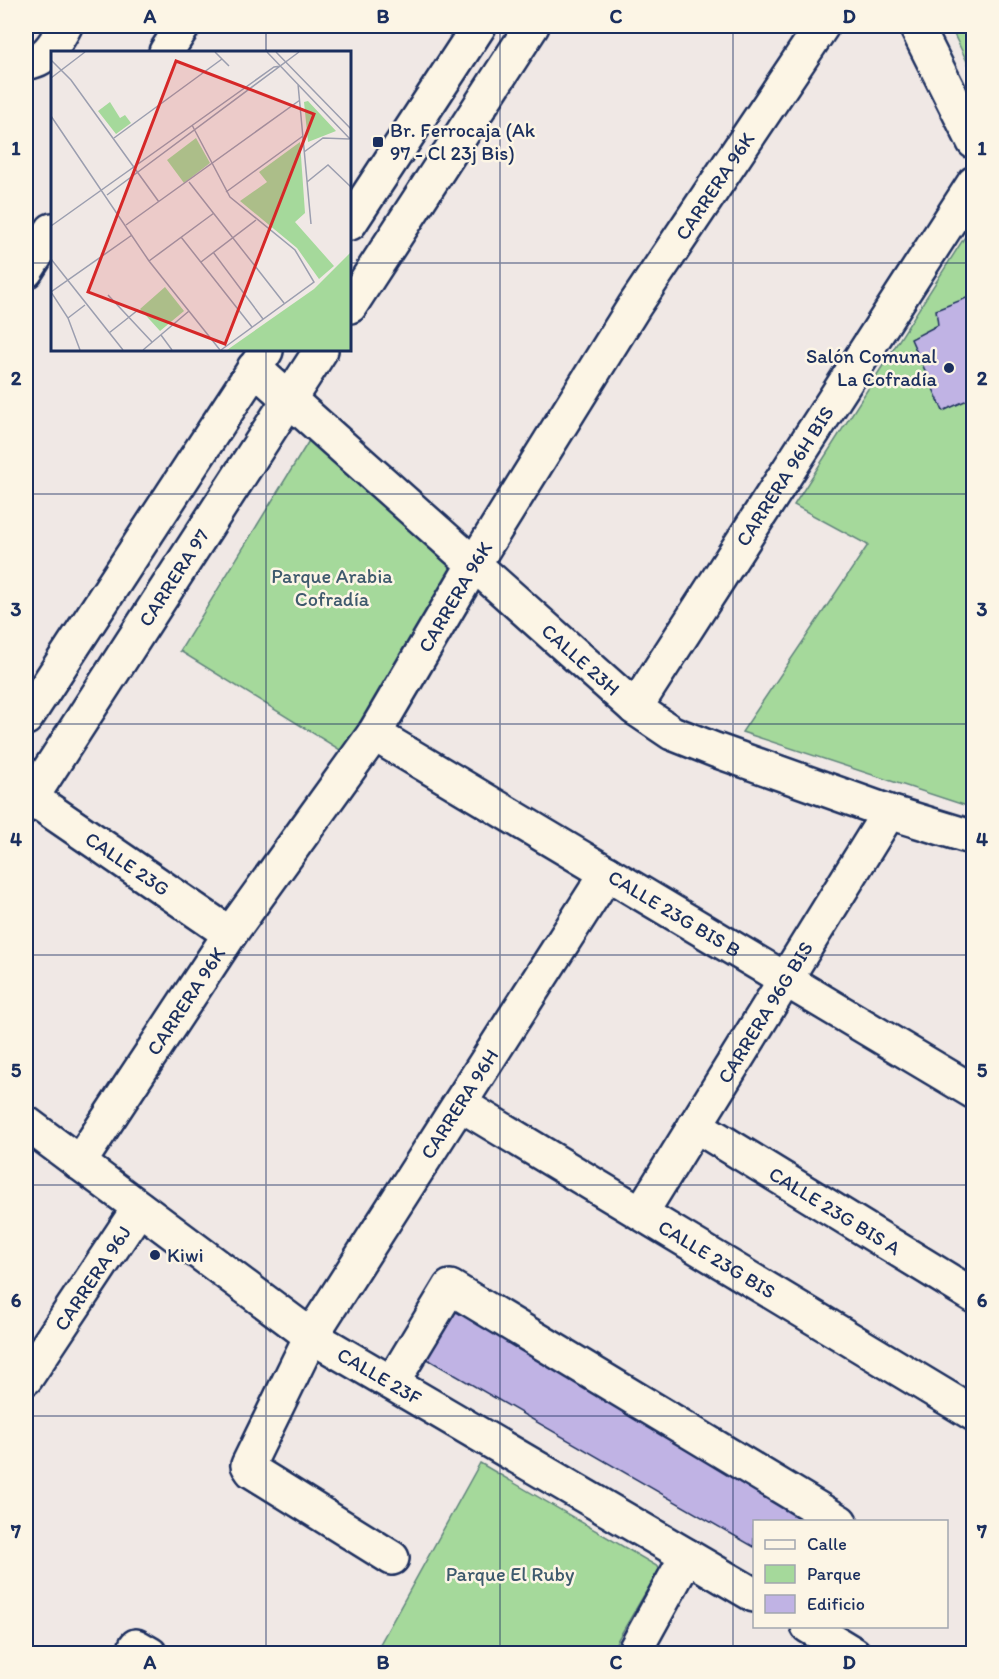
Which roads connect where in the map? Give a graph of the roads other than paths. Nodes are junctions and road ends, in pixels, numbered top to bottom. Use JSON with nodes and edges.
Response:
{"nodes":[{"id":1,"x":65,"y":26,"type":"edge"},
{"id":2,"x":183,"y":26,"type":"edge"},
{"id":3,"x":479,"y":26,"type":"edge"},
{"id":4,"x":532,"y":26,"type":"edge"},
{"id":5,"x":822,"y":26,"type":"edge"},
{"id":6,"x":916,"y":26,"type":"edge"},
{"id":7,"x":167,"y":51,"type":"edge"},
{"id":8,"x":26,"y":62,"type":"edge"},
{"id":9,"x":974,"y":142,"type":"edge"},
{"id":10,"x":974,"y":183,"type":"edge"},
{"id":11,"x":351,"y":221,"type":"edge"},
{"id":12,"x":51,"y":232,"type":"edge"},
{"id":13,"x":26,"y":271,"type":"edge"},
{"id":14,"x":351,"y":304,"type":"edge"},
{"id":15,"x":320,"y":351,"type":"edge"},
{"id":16,"x":260,"y":359,"type":"edge"},
{"id":17,"x":289,"y":399,"type":"junction"},
{"id":18,"x":474,"y":564,"type":"junction"},
{"id":19,"x":634,"y":708,"type":"junction"},
{"id":20,"x":26,"y":718,"type":"edge"},
{"id":21,"x":374,"y":734,"type":"junction"},
{"id":22,"x":27,"y":799,"type":"edge"},
{"id":23,"x":889,"y":812,"type":"junction"},
{"id":24,"x":974,"y":838,"type":"edge"},
{"id":25,"x":607,"y":873,"type":"junction"},
{"id":26,"x":230,"y":934,"type":"junction"},
{"id":27,"x":785,"y":979,"type":"junction"},
{"id":28,"x":974,"y":1092,"type":"edge"},
{"id":29,"x":460,"y":1104,"type":"junction"},
{"id":30,"x":26,"y":1123,"type":"edge"},
{"id":31,"x":695,"y":1125,"type":"junction"},
{"id":32,"x":79,"y":1163,"type":"junction"},
{"id":33,"x":139,"y":1208,"type":"junction"},
{"id":34,"x":641,"y":1213,"type":"junction"},
{"id":35,"x":974,"y":1296,"type":"edge"},
{"id":36,"x":311,"y":1336,"type":"junction"},
{"id":37,"x":26,"y":1378,"type":"edge"},
{"id":38,"x":392,"y":1383,"type":"junction"},
{"id":39,"x":974,"y":1414,"type":"edge"},
{"id":40,"x":838,"y":1520,"type":"edge"},
{"id":41,"x":687,"y":1556,"type":"junction"},
{"id":42,"x":392,"y":1558,"type":"dead end"},
{"id":43,"x":753,"y":1594,"type":"edge"},
{"id":44,"x":811,"y":1628,"type":"edge"},
{"id":45,"x":633,"y":1653,"type":"edge"},
{"id":46,"x":854,"y":1653,"type":"edge"}],
"edges":[{"from":1,"to":8,"type":"street"},
{"from":2,"to":7,"type":"street"},
{"from":3,"to":11,"type":"street"},
{"from":4,"to":14,"type":"street"},
{"from":5,"to":18,"type":"street","name":"CARRERA 96K"},
{"from":6,"to":9,"type":"street"},
{"from":10,"to":19,"type":"street","name":"CARRERA 96H BIS"},
{"from":12,"to":13,"type":"street"},
{"from":15,"to":17,"type":"street","name":"CARRERA 97"},
{"from":16,"to":17,"type":"street","name":"CALLE 23H"},
{"from":16,"to":20,"type":"street"},
{"from":17,"to":18,"type":"street","name":"CALLE 23H"},
{"from":17,"to":22,"type":"street","name":"CARRERA 97"},
{"from":18,"to":19,"type":"street","name":"CALLE 23H"},
{"from":18,"to":21,"type":"street","name":"CARRERA 96K"},
{"from":19,"to":23,"type":"street","name":"CALLE 23H"},
{"from":21,"to":25,"type":"street","name":"CALLE 23G BIS B"},
{"from":21,"to":26,"type":"street","name":"CARRERA 96K"},
{"from":22,"to":26,"type":"street","name":"CALLE 23G"},
{"from":23,"to":24,"type":"street","name":"CALLE 23H"},
{"from":23,"to":27,"type":"street","name":"CARRERA 96G BIS"},
{"from":25,"to":27,"type":"street","name":"CALLE 23G BIS B"},
{"from":25,"to":29,"type":"street","name":"CARRERA 96H"},
{"from":26,"to":32,"type":"street","name":"CARRERA 96K"},
{"from":27,"to":28,"type":"street","name":"CALLE 23G BIS B"},
{"from":27,"to":31,"type":"street","name":"CARRERA 96G BIS"},
{"from":29,"to":34,"type":"street","name":"CALLE 23G BIS"},
{"from":29,"to":36,"type":"street","name":"CARRERA 96H"},
{"from":30,"to":32,"type":"street","name":"CALLE 23F"},
{"from":31,"to":34,"type":"street","name":"CARRERA 96G BIS"},
{"from":31,"to":35,"type":"street","name":"CALLE 23G BIS A"},
{"from":32,"to":33,"type":"street","name":"CALLE 23F"},
{"from":33,"to":36,"type":"street","name":"CALLE 23F"},
{"from":33,"to":37,"type":"street","name":"CARRERA 96J"},
{"from":34,"to":39,"type":"street","name":"CALLE 23G BIS"},
{"from":36,"to":38,"type":"street","name":"CALLE 23F"},
{"from":36,"to":42,"type":"street","name":"CARRERA 96H"},
{"from":38,"to":40,"type":"street"},
{"from":38,"to":41,"type":"street","name":"CALLE 23F"},
{"from":41,"to":43,"type":"street","name":"CALLE 23F"},
{"from":41,"to":45,"type":"street"},
{"from":44,"to":46,"type":"street"}]}
